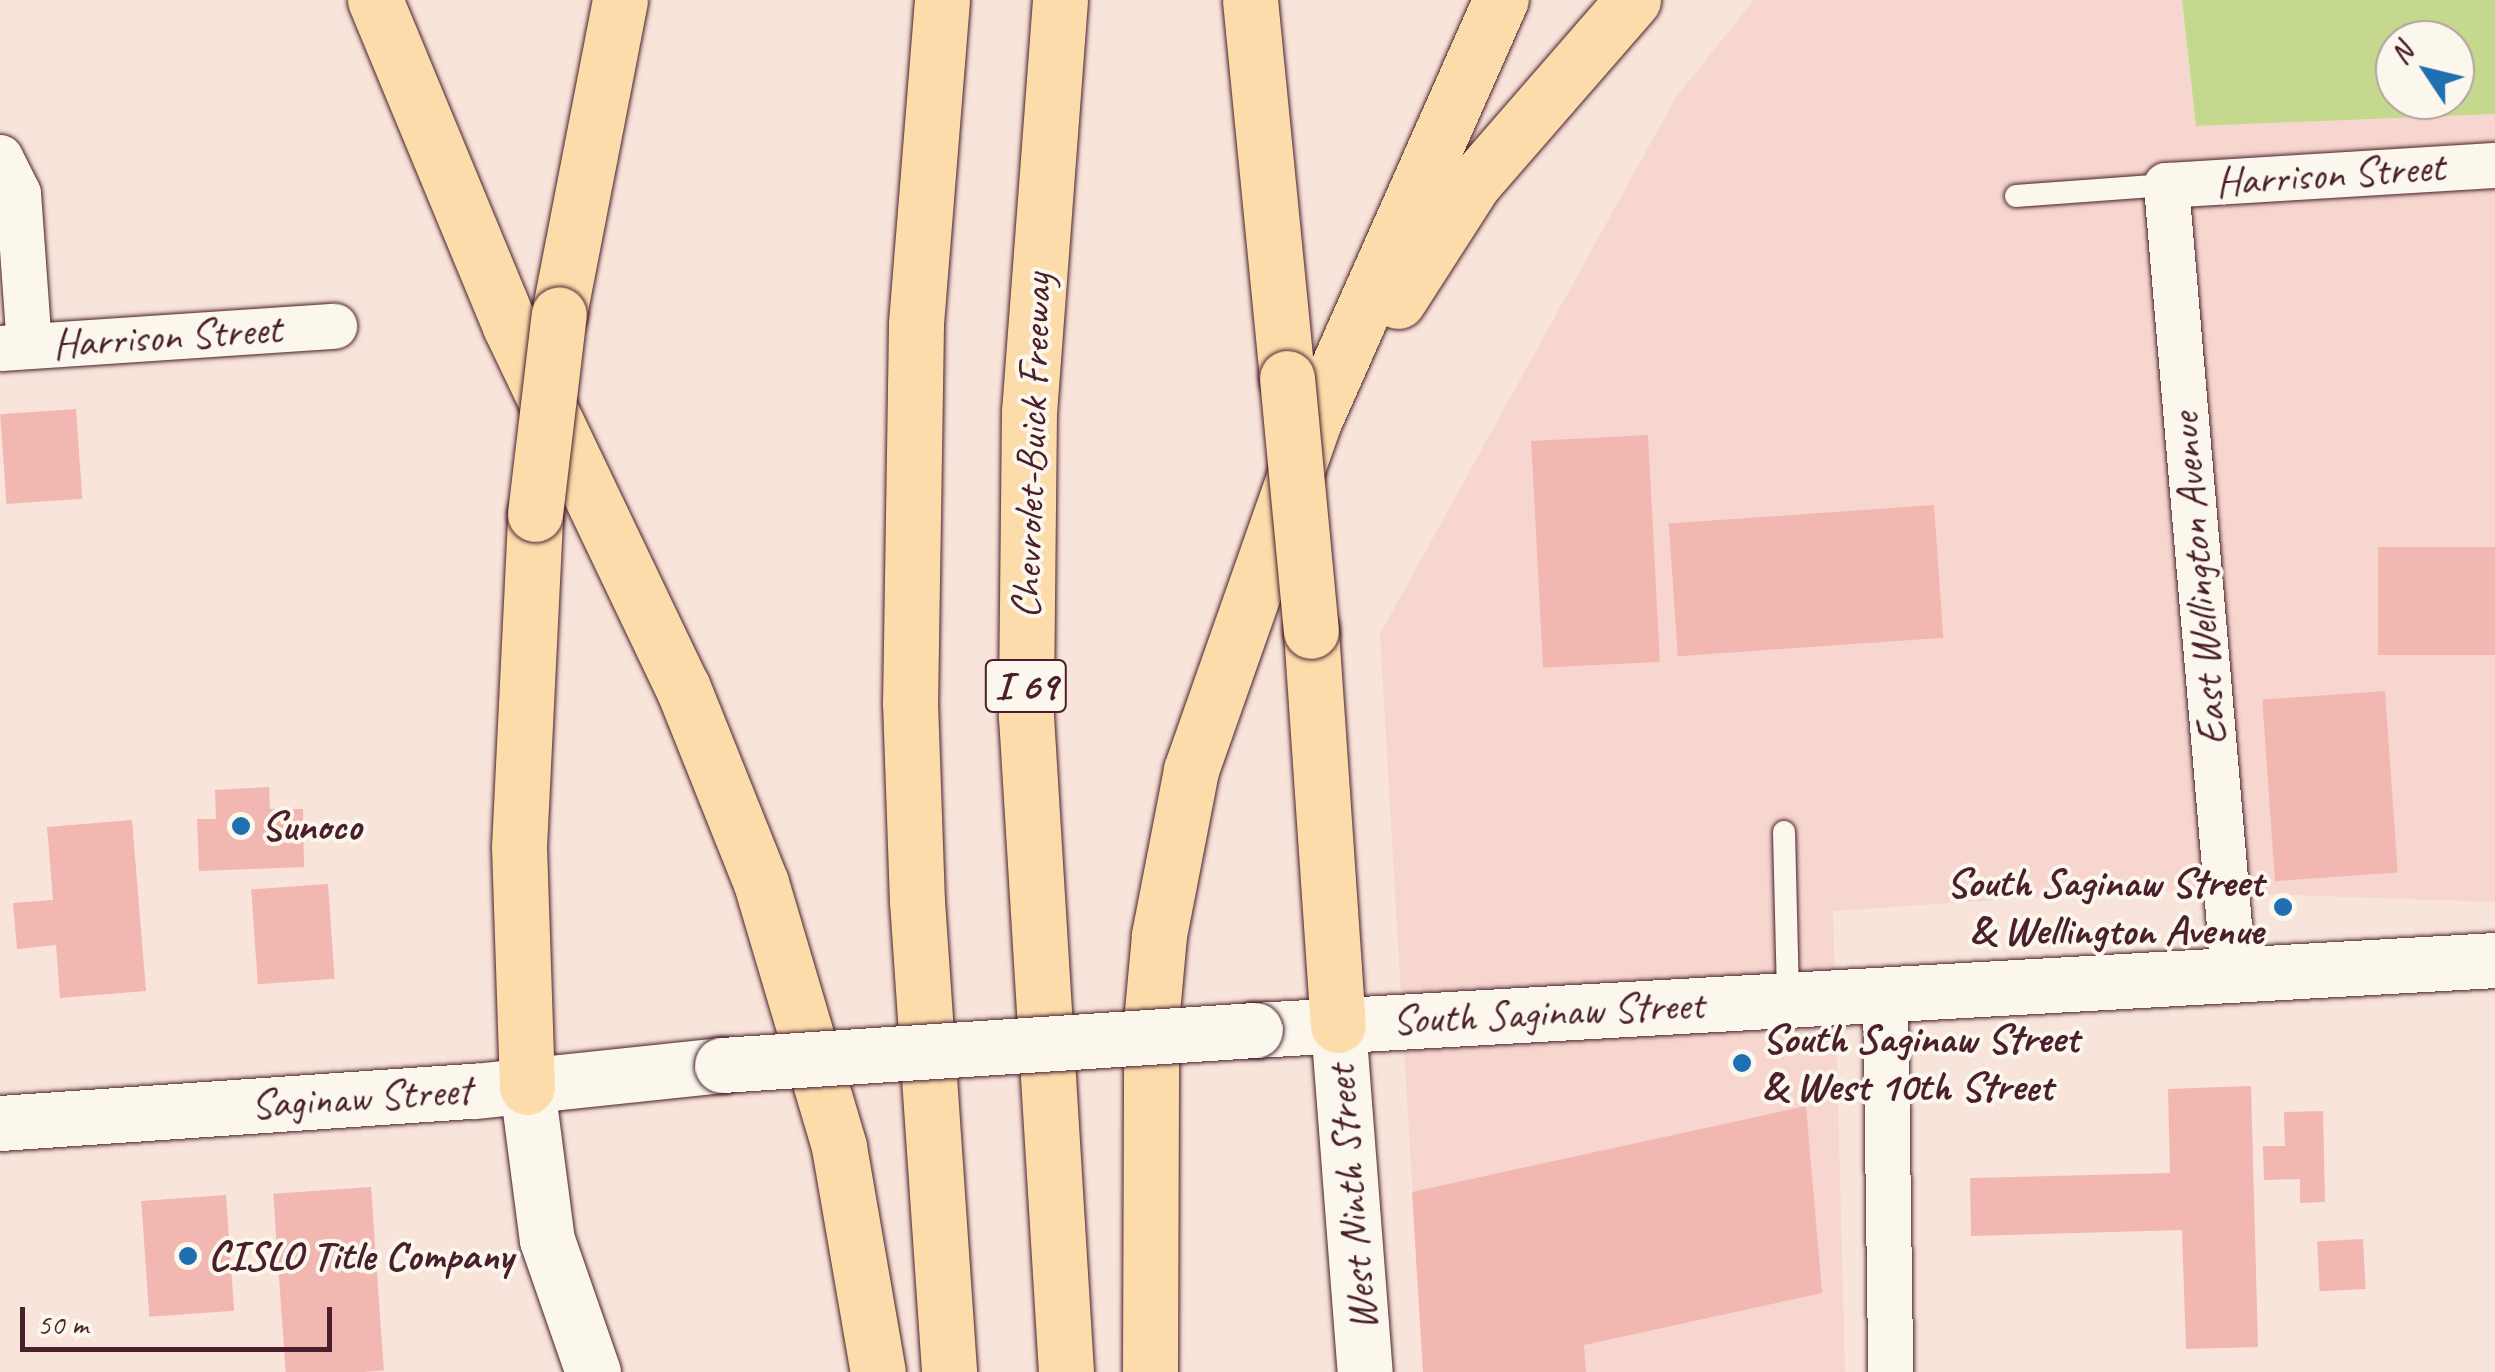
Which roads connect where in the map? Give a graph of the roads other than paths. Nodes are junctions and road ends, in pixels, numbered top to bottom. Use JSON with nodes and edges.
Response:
{"nodes":[{"id":1,"x":334,"y":0,"type":"edge"},
{"id":2,"x":375,"y":0,"type":"edge"},
{"id":3,"x":620,"y":0,"type":"edge"},
{"id":4,"x":942,"y":0,"type":"edge"},
{"id":5,"x":1060,"y":0,"type":"edge"},
{"id":6,"x":1250,"y":0,"type":"edge"},
{"id":7,"x":1501,"y":0,"type":"edge"},
{"id":8,"x":1633,"y":0,"type":"edge"},
{"id":9,"x":0,"y":156,"type":"edge"},
{"id":10,"x":2495,"y":165,"type":"edge"},
{"id":11,"x":2166,"y":185,"type":"junction"},
{"id":12,"x":2016,"y":196,"type":"dead end"},
{"id":13,"x":534,"y":320,"type":"junction"},
{"id":14,"x":334,"y":326,"type":"dead end"},
{"id":15,"x":15,"y":347,"type":"edge"},
{"id":16,"x":1278,"y":518,"type":"junction"},
{"id":17,"x":1784,"y":832,"type":"dead end"},
{"id":18,"x":2495,"y":960,"type":"edge"},
{"id":19,"x":2232,"y":972,"type":"junction"},
{"id":20,"x":1885,"y":994,"type":"junction"},
{"id":21,"x":1788,"y":1000,"type":"junction"},
{"id":22,"x":1338,"y":1025,"type":"junction"},
{"id":23,"x":722,"y":1065,"type":"joint"},
{"id":24,"x":526,"y":1087,"type":"junction"},
{"id":25,"x":0,"y":1123,"type":"edge"},
{"id":26,"x":592,"y":1372,"type":"edge"},
{"id":27,"x":878,"y":1372,"type":"edge"},
{"id":28,"x":950,"y":1372,"type":"edge"},
{"id":29,"x":1066,"y":1372,"type":"edge"},
{"id":30,"x":1150,"y":1372,"type":"edge"},
{"id":31,"x":1365,"y":1372,"type":"edge"},
{"id":32,"x":1890,"y":1372,"type":"edge"}],
"edges":[{"from":1,"to":13,"type":"highway"},
{"from":2,"to":13,"type":"highway"},
{"from":3,"to":13,"type":"highway"},
{"from":4,"to":28,"type":"highway"},
{"from":5,"to":29,"type":"highway","name":"Chevrolet-Buick Freeway","number":"I 69"},
{"from":6,"to":22,"type":"highway","bridge":true},
{"from":7,"to":16,"type":"highway"},
{"from":8,"to":16,"type":"highway"},
{"from":9,"to":15,"type":"street"},
{"from":10,"to":11,"type":"street","name":"Harrison Street"},
{"from":11,"to":12,"type":"lane"},
{"from":11,"to":19,"type":"street","name":"East Wellington Avenue"},
{"from":13,"to":24,"type":"highway","bridge":true},
{"from":13,"to":27,"type":"highway"},
{"from":14,"to":15,"type":"street","name":"Harrison Street"},
{"from":16,"to":30,"type":"highway"},
{"from":17,"to":21,"type":"lane"},
{"from":18,"to":19,"type":"main road","name":"South Saginaw Street"},
{"from":19,"to":20,"type":"main road","name":"South Saginaw Street"},
{"from":20,"to":21,"type":"main road","name":"South Saginaw Street"},
{"from":20,"to":32,"type":"street"},
{"from":21,"to":22,"type":"main road","name":"South Saginaw Street"},
{"from":22,"to":23,"type":"main road","name":"South Saginaw Street","bridge":true},
{"from":22,"to":31,"type":"main road","name":"West Ninth Street"},
{"from":23,"to":24,"type":"main road","name":"Saginaw Street"},
{"from":24,"to":25,"type":"main road","name":"Saginaw Street"},
{"from":24,"to":26,"type":"main road"}]}
